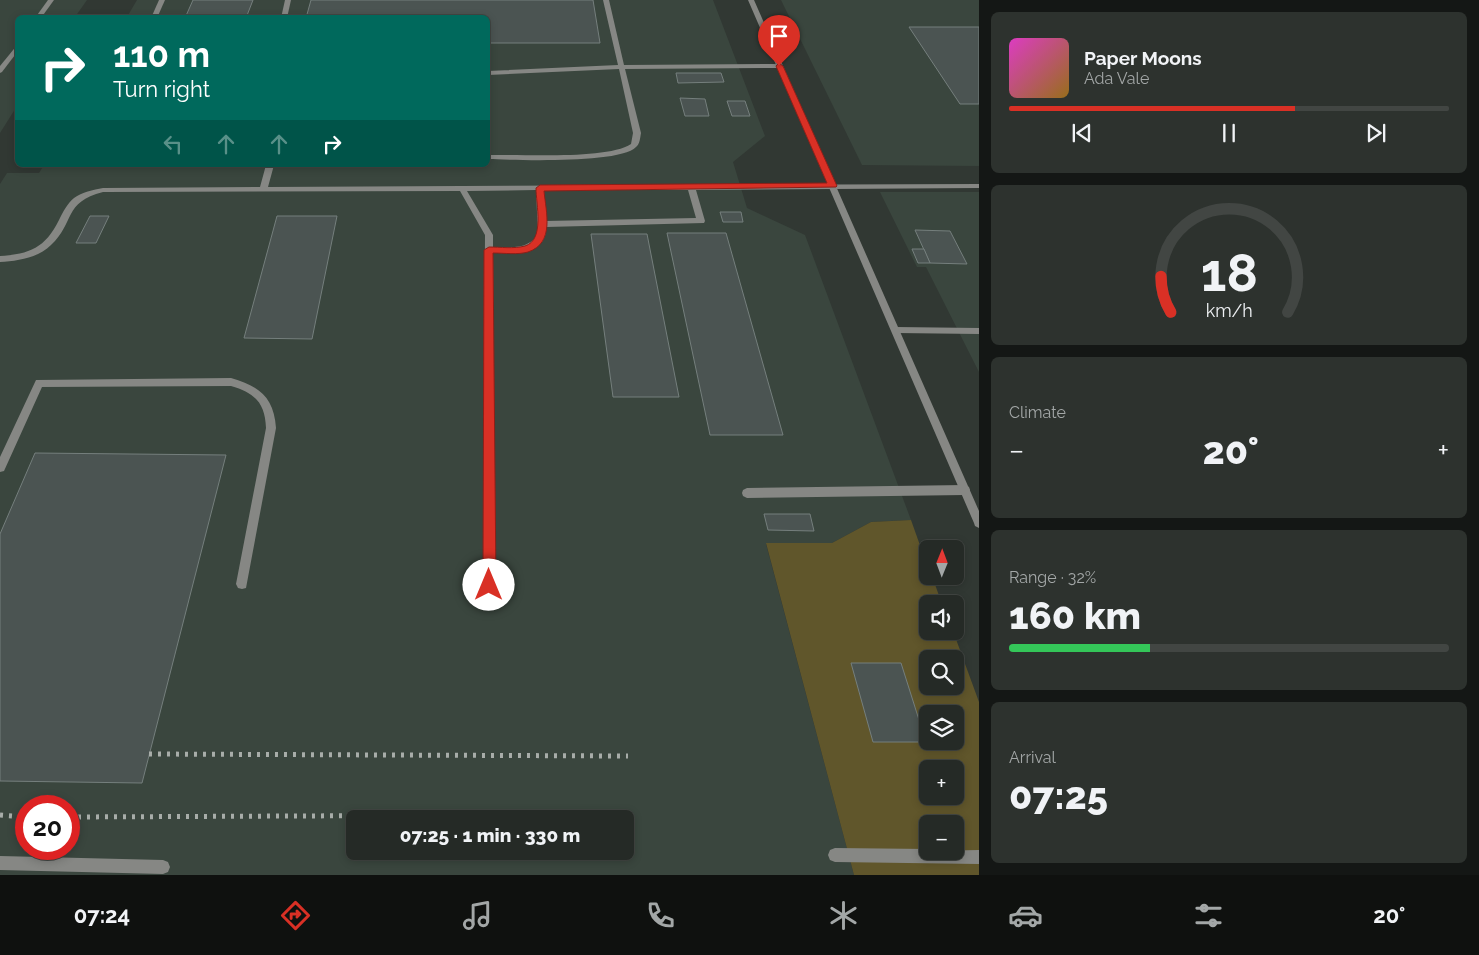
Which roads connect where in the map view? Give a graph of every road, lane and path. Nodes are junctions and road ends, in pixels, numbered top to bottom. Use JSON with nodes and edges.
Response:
{"nodes":[{"id":1,"x":51,"y":0,"type":"edge"},
{"id":2,"x":162,"y":0,"type":"edge"},
{"id":3,"x":288,"y":0,"type":"edge"},
{"id":4,"x":606,"y":0,"type":"edge"},
{"id":5,"x":751,"y":0,"type":"edge"},
{"id":6,"x":40,"y":15,"type":"edge"},
{"id":7,"x":155,"y":15,"type":"edge"},
{"id":8,"x":285,"y":15,"type":"edge"},
{"id":9,"x":15,"y":50,"type":"edge"},
{"id":10,"x":1,"y":66,"type":"edge"},
{"id":11,"x":779,"y":66,"type":"junction"},
{"id":12,"x":622,"y":67,"type":"junction"},
{"id":13,"x":490,"y":73,"type":"edge"},
{"id":14,"x":490,"y":156,"type":"edge"},
{"id":15,"x":269,"y":167,"type":"edge"},
{"id":16,"x":691,"y":186,"type":"junction"},
{"id":17,"x":832,"y":186,"type":"junction"},
{"id":18,"x":979,"y":186,"type":"edge"},
{"id":19,"x":264,"y":188,"type":"junction"},
{"id":20,"x":462,"y":188,"type":"junction"},
{"id":21,"x":540,"y":188,"type":"junction"},
{"id":22,"x":542,"y":224,"type":"junction"},
{"id":23,"x":489,"y":250,"type":"junction"},
{"id":24,"x":0,"y":259,"type":"edge"},
{"id":25,"x":896,"y":330,"type":"junction"},
{"id":26,"x":979,"y":331,"type":"edge"},
{"id":27,"x":0,"y":468,"type":"edge"},
{"id":28,"x":965,"y":490,"type":"junction"},
{"id":29,"x":747,"y":493,"type":"dead end"},
{"id":30,"x":979,"y":523,"type":"edge"},
{"id":31,"x":242,"y":584,"type":"dead end"},
{"id":32,"x":489,"y":585,"type":"dead end"},
{"id":33,"x":835,"y":855,"type":"dead end"},
{"id":34,"x":979,"y":857,"type":"edge"},
{"id":35,"x":0,"y":863,"type":"edge"},
{"id":36,"x":163,"y":867,"type":"dead end"}],
"edges":[{"from":1,"to":6,"type":"street"},
{"from":2,"to":7,"type":"street"},
{"from":3,"to":8,"type":"street"},
{"from":4,"to":12,"type":"street"},
{"from":5,"to":11,"type":"street"},
{"from":9,"to":10,"type":"street"},
{"from":11,"to":12,"type":"street"},
{"from":11,"to":17,"type":"street"},
{"from":12,"to":13,"type":"street"},
{"from":12,"to":14,"type":"street"},
{"from":15,"to":19,"type":"street"},
{"from":16,"to":17,"type":"street"},
{"from":16,"to":21,"type":"street"},
{"from":16,"to":22,"type":"street"},
{"from":17,"to":18,"type":"street"},
{"from":17,"to":25,"type":"street"},
{"from":19,"to":20,"type":"street"},
{"from":19,"to":24,"type":"street"},
{"from":20,"to":21,"type":"street"},
{"from":20,"to":23,"type":"street"},
{"from":21,"to":22,"type":"street"},
{"from":22,"to":23,"type":"street"},
{"from":23,"to":32,"type":"street"},
{"from":25,"to":26,"type":"street"},
{"from":25,"to":28,"type":"street"},
{"from":27,"to":31,"type":"street"},
{"from":28,"to":29,"type":"street"},
{"from":28,"to":30,"type":"street"},
{"from":33,"to":34,"type":"street"},
{"from":35,"to":36,"type":"street"}]}
